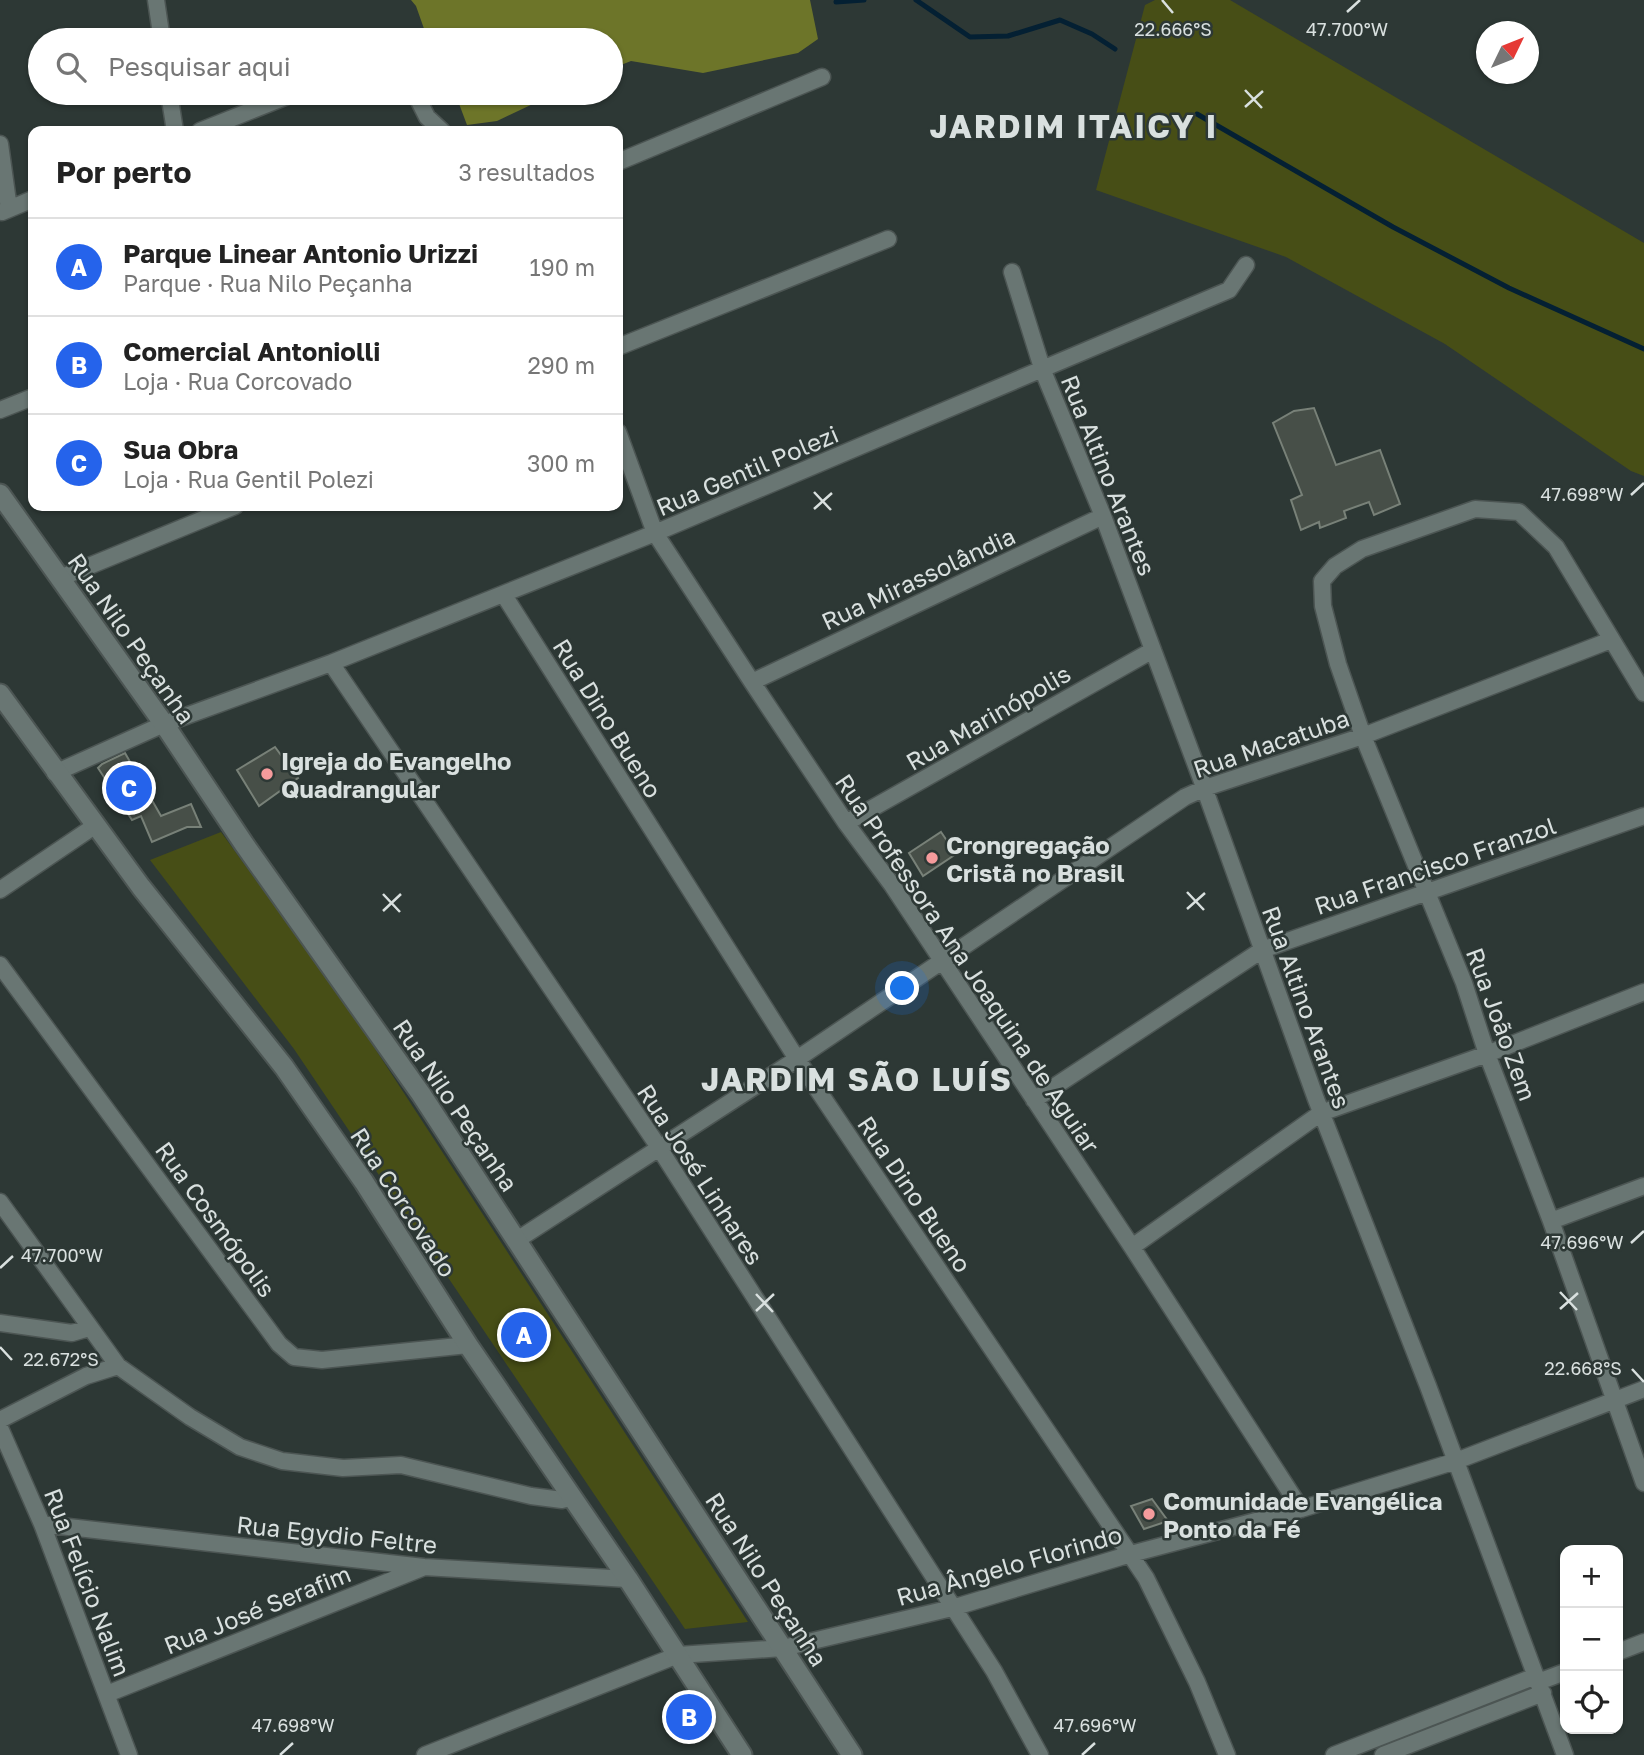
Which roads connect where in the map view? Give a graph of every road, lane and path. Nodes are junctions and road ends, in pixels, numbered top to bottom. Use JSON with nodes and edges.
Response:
{"nodes":[{"id":1,"x":156,"y":0,"type":"edge"},
{"id":2,"x":160,"y":28,"type":"edge"},
{"id":3,"x":822,"y":77,"type":"dead end"},
{"id":4,"x":171,"y":105,"type":"edge"},
{"id":5,"x":265,"y":105,"type":"edge"},
{"id":6,"x":421,"y":105,"type":"edge"},
{"id":7,"x":173,"y":126,"type":"edge"},
{"id":8,"x":212,"y":126,"type":"edge"},
{"id":9,"x":437,"y":126,"type":"edge"},
{"id":10,"x":0,"y":144,"type":"edge"},
{"id":11,"x":623,"y":160,"type":"edge"},
{"id":12,"x":28,"y":201,"type":"edge"},
{"id":13,"x":5,"y":211,"type":"edge"},
{"id":14,"x":888,"y":239,"type":"dead end"},
{"id":15,"x":1246,"y":265,"type":"dead end"},
{"id":16,"x":1012,"y":272,"type":"dead end"},
{"id":17,"x":623,"y":345,"type":"edge"},
{"id":18,"x":1043,"y":371,"type":"junction"},
{"id":19,"x":28,"y":399,"type":"edge"},
{"id":20,"x":0,"y":410,"type":"edge"},
{"id":21,"x":623,"y":446,"type":"edge"},
{"id":22,"x":0,"y":494,"type":"edge"},
{"id":23,"x":223,"y":511,"type":"edge"},
{"id":24,"x":1103,"y":516,"type":"junction"},
{"id":25,"x":655,"y":533,"type":"junction"},
{"id":26,"x":60,"y":579,"type":"junction"},
{"id":27,"x":504,"y":595,"type":"junction"},
{"id":28,"x":1611,"y":640,"type":"junction"},
{"id":29,"x":1153,"y":650,"type":"junction"},
{"id":30,"x":331,"y":663,"type":"junction"},
{"id":31,"x":752,"y":682,"type":"junction"},
{"id":32,"x":1644,"y":693,"type":"edge"},
{"id":33,"x":0,"y":694,"type":"edge"},
{"id":34,"x":164,"y":724,"type":"junction"},
{"id":35,"x":1363,"y":736,"type":"junction"},
{"id":36,"x":55,"y":773,"type":"junction"},
{"id":37,"x":1205,"y":788,"type":"junction"},
{"id":38,"x":1644,"y":816,"type":"edge"},
{"id":39,"x":846,"y":823,"type":"junction"},
{"id":40,"x":96,"y":825,"type":"junction"},
{"id":41,"x":0,"y":890,"type":"edge"},
{"id":42,"x":1426,"y":891,"type":"junction"},
{"id":43,"x":1262,"y":950,"type":"junction"},
{"id":44,"x":942,"y":961,"type":"junction"},
{"id":45,"x":0,"y":965,"type":"edge"},
{"id":46,"x":1644,"y":992,"type":"edge"},
{"id":47,"x":1487,"y":1054,"type":"junction"},
{"id":48,"x":797,"y":1059,"type":"junction"},
{"id":49,"x":1034,"y":1100,"type":"junction"},
{"id":50,"x":1321,"y":1113,"type":"junction"},
{"id":51,"x":658,"y":1147,"type":"junction"},
{"id":52,"x":1644,"y":1186,"type":"edge"},
{"id":53,"x":0,"y":1202,"type":"edge"},
{"id":54,"x":1551,"y":1221,"type":"junction"},
{"id":55,"x":517,"y":1240,"type":"junction"},
{"id":56,"x":1132,"y":1247,"type":"junction"},
{"id":57,"x":0,"y":1323,"type":"edge"},
{"id":58,"x":89,"y":1328,"type":"junction"},
{"id":59,"x":468,"y":1345,"type":"junction"},
{"id":60,"x":118,"y":1366,"type":"junction"},
{"id":61,"x":1644,"y":1389,"type":"edge"},
{"id":62,"x":1615,"y":1400,"type":"junction"},
{"id":63,"x":0,"y":1420,"type":"edge"},
{"id":64,"x":0,"y":1427,"type":"edge"},
{"id":65,"x":1456,"y":1461,"type":"junction"},
{"id":66,"x":1644,"y":1483,"type":"edge"},
{"id":67,"x":571,"y":1498,"type":"junction"},
{"id":68,"x":1301,"y":1509,"type":"junction"},
{"id":69,"x":42,"y":1524,"type":"junction"},
{"id":70,"x":1131,"y":1554,"type":"junction"},
{"id":71,"x":424,"y":1567,"type":"junction"},
{"id":72,"x":628,"y":1579,"type":"junction"},
{"id":73,"x":951,"y":1608,"type":"junction"},
{"id":74,"x":1644,"y":1642,"type":"edge"},
{"id":75,"x":783,"y":1648,"type":"junction"},
{"id":76,"x":1623,"y":1650,"type":"edge"},
{"id":77,"x":678,"y":1656,"type":"junction"},
{"id":78,"x":1560,"y":1674,"type":"edge"},
{"id":79,"x":1539,"y":1684,"type":"junction"},
{"id":80,"x":107,"y":1694,"type":"junction"},
{"id":81,"x":1394,"y":1732,"type":"junction"},
{"id":82,"x":1403,"y":1751,"type":"edge"},
{"id":83,"x":129,"y":1755,"type":"edge"},
{"id":84,"x":425,"y":1755,"type":"edge"},
{"id":85,"x":742,"y":1755,"type":"edge"},
{"id":86,"x":852,"y":1755,"type":"edge"},
{"id":87,"x":1040,"y":1755,"type":"edge"},
{"id":88,"x":1227,"y":1755,"type":"edge"},
{"id":89,"x":1334,"y":1755,"type":"edge"},
{"id":90,"x":1383,"y":1755,"type":"edge"},
{"id":91,"x":1565,"y":1755,"type":"edge"}],
"edges":[{"from":1,"to":2,"type":"street"},
{"from":3,"to":11,"type":"street"},
{"from":4,"to":7,"type":"street"},
{"from":5,"to":8,"type":"street"},
{"from":6,"to":9,"type":"street"},
{"from":10,"to":13,"type":"street"},
{"from":12,"to":13,"type":"street"},
{"from":14,"to":17,"type":"street"},
{"from":15,"to":18,"type":"street","name":"Rua Gentil Polezi"},
{"from":16,"to":18,"type":"street","name":"Rua Altino Arantes"},
{"from":18,"to":24,"type":"street","name":"Rua Altino Arantes"},
{"from":18,"to":25,"type":"street","name":"Rua Gentil Polezi"},
{"from":19,"to":20,"type":"street"},
{"from":21,"to":25,"type":"street","name":"Rua Professora Ana Joaquina de Aguiar"},
{"from":22,"to":26,"type":"street","name":"Rua Nilo Peçanha"},
{"from":23,"to":26,"type":"street"},
{"from":24,"to":29,"type":"street","name":"Rua Altino Arantes"},
{"from":24,"to":31,"type":"street","name":"Rua Mirassolândia"},
{"from":25,"to":27,"type":"street","name":"Rua Gentil Polezi"},
{"from":25,"to":31,"type":"street","name":"Rua Professora Ana Joaquina de Aguiar"},
{"from":26,"to":34,"type":"street","name":"Rua Nilo Peçanha"},
{"from":27,"to":30,"type":"street","name":"Rua Gentil Polezi"},
{"from":27,"to":48,"type":"street","name":"Rua Dino Bueno"},
{"from":28,"to":32,"type":"street"},
{"from":28,"to":35,"type":"street","name":"Rua Macatuba"},
{"from":28,"to":35,"type":"street","name":"Rua João Zem"},
{"from":29,"to":37,"type":"street","name":"Rua Altino Arantes"},
{"from":29,"to":39,"type":"street","name":"Rua Marinópolis"},
{"from":30,"to":34,"type":"street","name":"Rua Gentil Polezi"},
{"from":30,"to":51,"type":"street","name":"Rua José Linhares"},
{"from":31,"to":39,"type":"street","name":"Rua Professora Ana Joaquina de Aguiar"},
{"from":33,"to":36,"type":"street","name":"Rua Corcovado"},
{"from":34,"to":36,"type":"street","name":"Rua Gentil Polezi"},
{"from":34,"to":55,"type":"street","name":"Rua Nilo Peçanha"},
{"from":35,"to":37,"type":"street","name":"Rua Macatuba"},
{"from":35,"to":42,"type":"street","name":"Rua João Zem"},
{"from":36,"to":40,"type":"street","name":"Rua Corcovado"},
{"from":37,"to":43,"type":"street","name":"Rua Altino Arantes"},
{"from":37,"to":44,"type":"street","name":"Rua Macatuba"},
{"from":38,"to":42,"type":"street","name":"Rua Francisco Franzol"},
{"from":39,"to":44,"type":"street","name":"Rua Professora Ana Joaquina de Aguiar"},
{"from":40,"to":41,"type":"street"},
{"from":40,"to":59,"type":"street","name":"Rua Corcovado"},
{"from":42,"to":43,"type":"street","name":"Rua Francisco Franzol"},
{"from":42,"to":47,"type":"street","name":"Rua João Zem"},
{"from":43,"to":49,"type":"street","name":"Rua Francisco Franzol"},
{"from":43,"to":50,"type":"street","name":"Rua Altino Arantes"},
{"from":44,"to":48,"type":"street","name":"Rua Macatuba"},
{"from":44,"to":49,"type":"street","name":"Rua Professora Ana Joaquina de Aguiar"},
{"from":45,"to":59,"type":"street","name":"Rua Cosmópolis"},
{"from":46,"to":47,"type":"street"},
{"from":47,"to":50,"type":"street"},
{"from":47,"to":54,"type":"street","name":"Rua João Zem"},
{"from":48,"to":51,"type":"street","name":"Rua Macatuba"},
{"from":48,"to":70,"type":"street","name":"Rua Dino Bueno"},
{"from":49,"to":56,"type":"street","name":"Rua Professora Ana Joaquina de Aguiar"},
{"from":50,"to":56,"type":"street"},
{"from":50,"to":65,"type":"street","name":"Rua Altino Arantes"},
{"from":51,"to":55,"type":"street","name":"Rua Macatuba"},
{"from":51,"to":73,"type":"street","name":"Rua José Linhares"},
{"from":52,"to":54,"type":"street"},
{"from":53,"to":58,"type":"street"},
{"from":54,"to":62,"type":"street","name":"Rua João Zem"},
{"from":55,"to":75,"type":"street","name":"Rua Nilo Peçanha"},
{"from":56,"to":68,"type":"street","name":"Rua Professora Ana Joaquina de Aguiar"},
{"from":57,"to":58,"type":"street"},
{"from":58,"to":60,"type":"street"},
{"from":59,"to":67,"type":"street","name":"Rua Corcovado"},
{"from":60,"to":63,"type":"street"},
{"from":60,"to":67,"type":"street"},
{"from":61,"to":62,"type":"street","name":"Rua Ângelo Florindo"},
{"from":62,"to":65,"type":"street","name":"Rua Ângelo Florindo"},
{"from":62,"to":66,"type":"street","name":"Rua João Zem"},
{"from":64,"to":69,"type":"street","name":"Rua Felício Nalim"},
{"from":65,"to":68,"type":"street","name":"Rua Ângelo Florindo"},
{"from":65,"to":79,"type":"street","name":"Rua Altino Arantes"},
{"from":67,"to":72,"type":"street","name":"Rua Corcovado"},
{"from":68,"to":70,"type":"street","name":"Rua Ângelo Florindo"},
{"from":69,"to":71,"type":"street","name":"Rua Egydio Feltre"},
{"from":69,"to":80,"type":"street","name":"Rua Felício Nalim"},
{"from":70,"to":73,"type":"street","name":"Rua Ângelo Florindo"},
{"from":70,"to":88,"type":"street","name":"Rua Dino Bueno"},
{"from":71,"to":72,"type":"street","name":"Rua Egydio Feltre"},
{"from":71,"to":80,"type":"street","name":"Rua José Serafim"},
{"from":72,"to":77,"type":"street","name":"Rua Corcovado"},
{"from":73,"to":75,"type":"street","name":"Rua Ângelo Florindo"},
{"from":73,"to":87,"type":"street","name":"Rua José Linhares"},
{"from":74,"to":76,"type":"street"},
{"from":75,"to":77,"type":"street","name":"Rua Ângelo Florindo"},
{"from":75,"to":86,"type":"street","name":"Rua Nilo Peçanha"},
{"from":77,"to":84,"type":"street","name":"Rua Ângelo Florindo"},
{"from":77,"to":85,"type":"street","name":"Rua Corcovado"},
{"from":78,"to":79,"type":"street"},
{"from":79,"to":81,"type":"street"},
{"from":79,"to":82,"type":"street"},
{"from":79,"to":91,"type":"street","name":"Rua Altino Arantes"},
{"from":80,"to":83,"type":"street","name":"Rua Felício Nalim"},
{"from":81,"to":82,"type":"street"},
{"from":81,"to":89,"type":"street"},
{"from":82,"to":90,"type":"street"}]}
